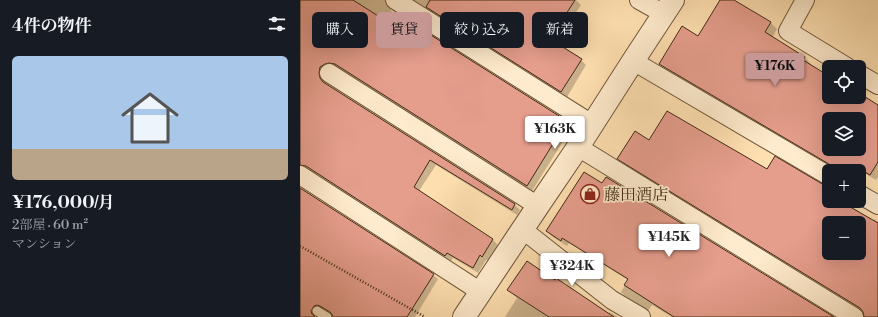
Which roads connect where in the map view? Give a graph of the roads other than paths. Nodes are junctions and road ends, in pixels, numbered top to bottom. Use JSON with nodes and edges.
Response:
{"nodes":[{"id":1,"x":395,"y":0,"type":"edge"},
{"id":2,"x":639,"y":0,"type":"edge"},
{"id":3,"x":805,"y":0,"type":"edge"},
{"id":4,"x":668,"y":7,"type":"edge"},
{"id":5,"x":836,"y":60,"type":"edge"},
{"id":6,"x":633,"y":61,"type":"junction"},
{"id":7,"x":329,"y":73,"type":"dead end"},
{"id":8,"x":866,"y":78,"type":"edge"},
{"id":9,"x":878,"y":86,"type":"edge"},
{"id":10,"x":592,"y":124,"type":"junction"},
{"id":11,"x":578,"y":147,"type":"junction"},
{"id":12,"x":822,"y":172,"type":"edge"},
{"id":13,"x":300,"y":175,"type":"edge"},
{"id":14,"x":866,"y":198,"type":"edge"},
{"id":15,"x":878,"y":205,"type":"edge"},
{"id":16,"x":538,"y":206,"type":"junction"},
{"id":17,"x":522,"y":229,"type":"junction"},
{"id":18,"x":481,"y":292,"type":"junction"},
{"id":19,"x":317,"y":311,"type":"dead end"},
{"id":20,"x":327,"y":317,"type":"edge"},
{"id":21,"x":464,"y":317,"type":"edge"},
{"id":22,"x":641,"y":317,"type":"edge"},
{"id":23,"x":854,"y":317,"type":"edge"}],
"edges":[{"from":1,"to":10,"type":"street"},
{"from":2,"to":4,"type":"street"},
{"from":3,"to":5,"type":"street"},
{"from":4,"to":6,"type":"street"},
{"from":6,"to":10,"type":"street"},
{"from":6,"to":12,"type":"street"},
{"from":7,"to":16,"type":"street"},
{"from":8,"to":9,"type":"street"},
{"from":10,"to":11,"type":"street"},
{"from":11,"to":16,"type":"street"},
{"from":11,"to":23,"type":"street"},
{"from":13,"to":18,"type":"street"},
{"from":14,"to":15,"type":"street"},
{"from":16,"to":17,"type":"street"},
{"from":17,"to":18,"type":"street"},
{"from":17,"to":22,"type":"street"},
{"from":18,"to":21,"type":"street"},
{"from":19,"to":20,"type":"lane"}]}
